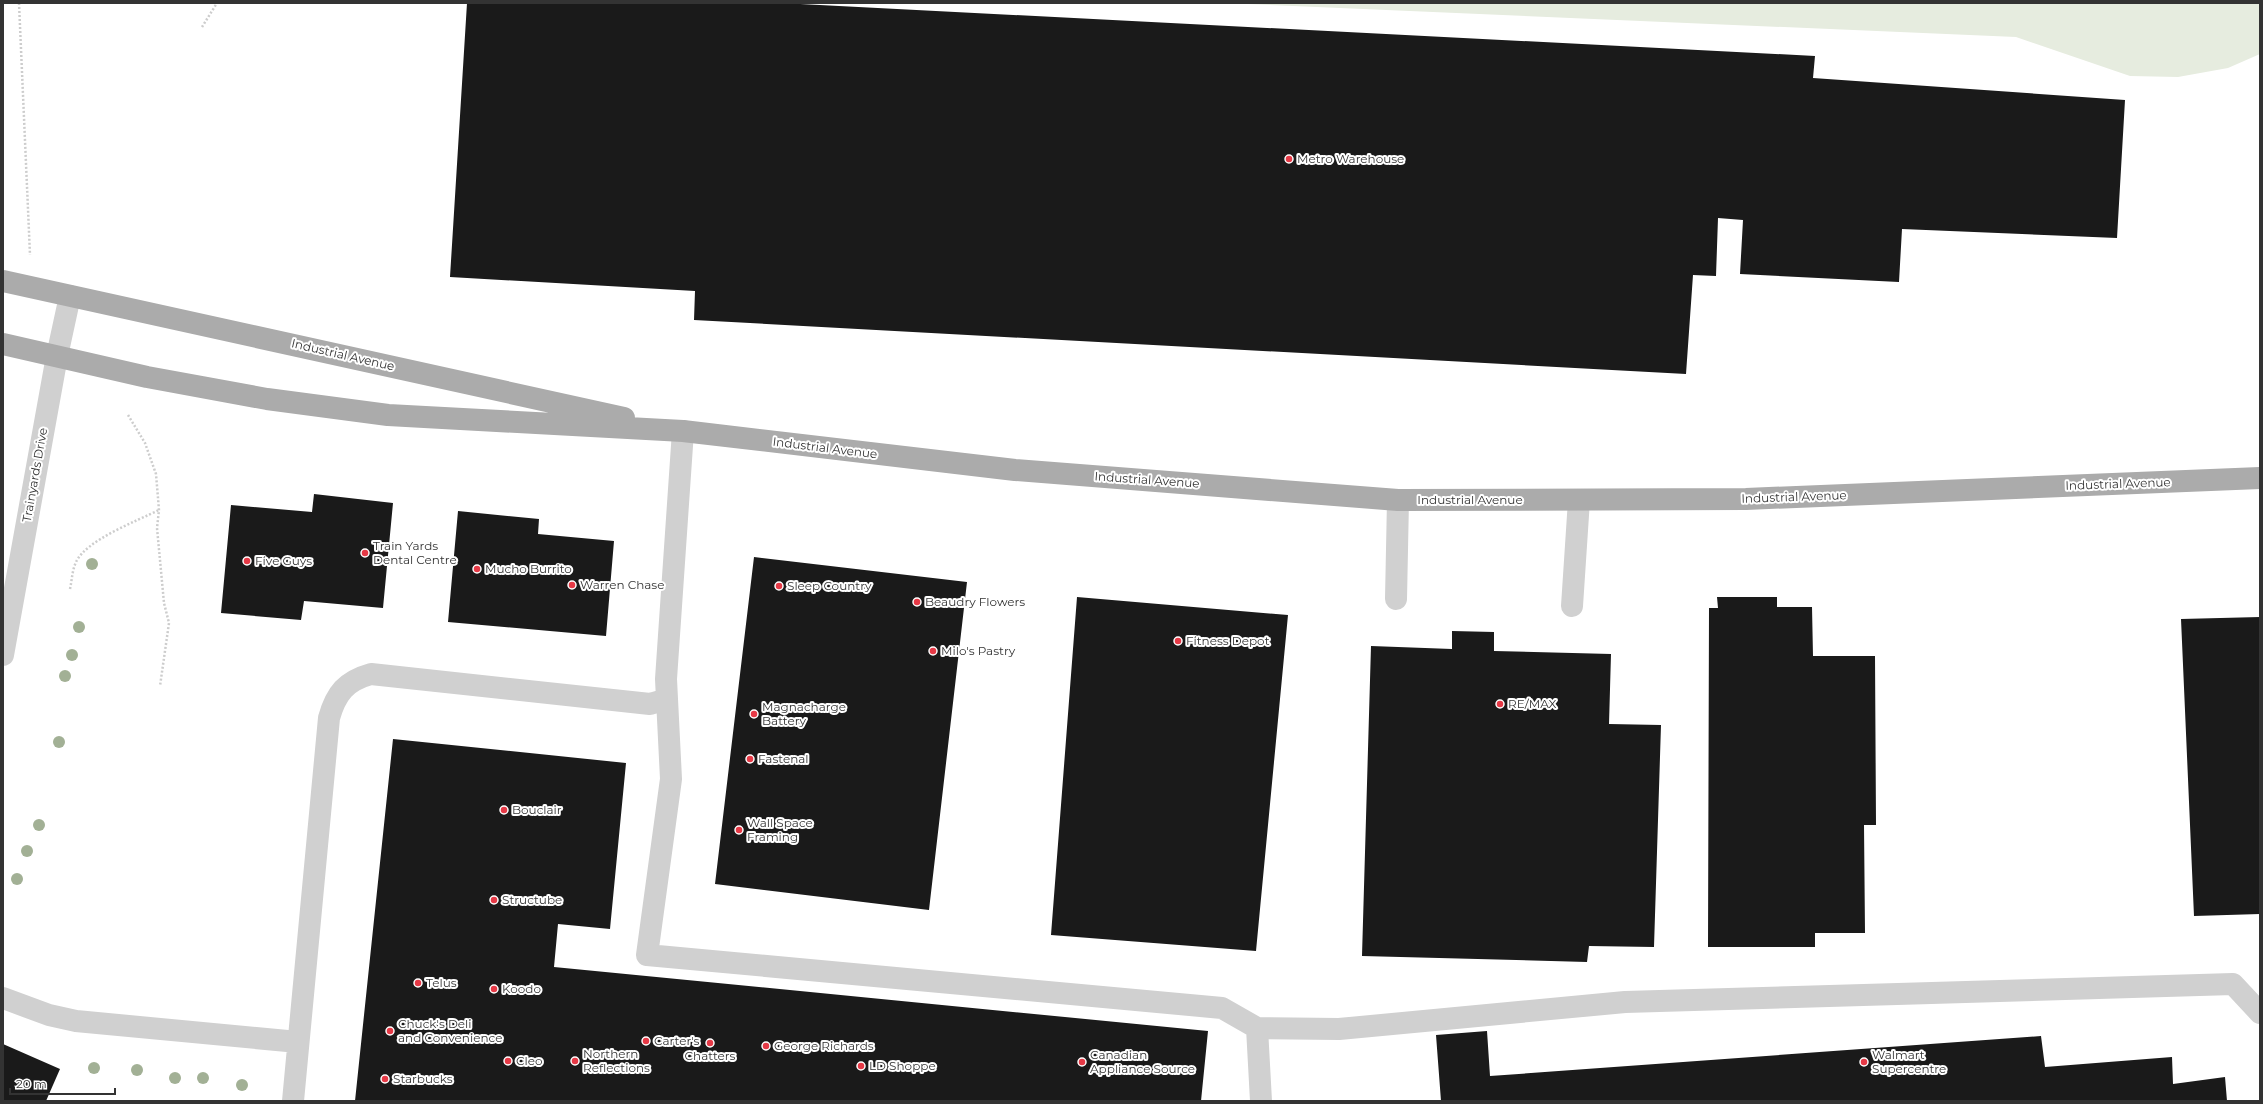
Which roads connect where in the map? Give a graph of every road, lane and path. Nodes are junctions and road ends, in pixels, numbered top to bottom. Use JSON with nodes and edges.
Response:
{"nodes":[{"id":1,"x":19,"y":3,"type":"edge"},
{"id":2,"x":217,"y":3,"type":"edge"},
{"id":3,"x":202,"y":28,"type":"dead end"},
{"id":4,"x":30,"y":255,"type":"dead end"},
{"id":5,"x":3,"y":281,"type":"edge"},
{"id":6,"x":70,"y":296,"type":"junction"},
{"id":7,"x":3,"y":344,"type":"edge"},
{"id":8,"x":57,"y":356,"type":"junction"},
{"id":9,"x":128,"y":415,"type":"dead end"},
{"id":10,"x":684,"y":431,"type":"junction"},
{"id":11,"x":2260,"y":478,"type":"edge"},
{"id":12,"x":1398,"y":500,"type":"junction"},
{"id":13,"x":1579,"y":500,"type":"junction"},
{"id":14,"x":159,"y":510,"type":"junction"},
{"id":15,"x":70,"y":590,"type":"dead end"},
{"id":16,"x":1396,"y":598,"type":"dead end"},
{"id":17,"x":1572,"y":606,"type":"dead end"},
{"id":18,"x":3,"y":655,"type":"edge"},
{"id":19,"x":160,"y":686,"type":"dead end"},
{"id":20,"x":666,"y":699,"type":"junction"},
{"id":21,"x":3,"y":998,"type":"edge"},
{"id":22,"x":2260,"y":1013,"type":"edge"},
{"id":23,"x":1257,"y":1028,"type":"junction"},
{"id":24,"x":298,"y":1042,"type":"junction"},
{"id":25,"x":293,"y":1101,"type":"edge"},
{"id":26,"x":1261,"y":1101,"type":"edge"}],
"edges":[{"from":1,"to":4,"type":"path"},
{"from":2,"to":3,"type":"path"},
{"from":5,"to":6,"type":"main road","name":"Industrial Avenue"},
{"from":6,"to":8,"type":"street","name":"Trainyards Drive"},
{"from":6,"to":10,"type":"main road","name":"Industrial Avenue"},
{"from":7,"to":8,"type":"main road","name":"Industrial Avenue"},
{"from":8,"to":10,"type":"main road","name":"Industrial Avenue"},
{"from":8,"to":18,"type":"street","name":"Trainyards Drive"},
{"from":9,"to":14,"type":"path"},
{"from":10,"to":12,"type":"main road","name":"Industrial Avenue"},
{"from":10,"to":20,"type":"street"},
{"from":11,"to":13,"type":"main road","name":"Industrial Avenue"},
{"from":12,"to":13,"type":"main road","name":"Industrial Avenue"},
{"from":12,"to":16,"type":"street"},
{"from":13,"to":17,"type":"street"},
{"from":14,"to":15,"type":"path"},
{"from":14,"to":19,"type":"path"},
{"from":20,"to":23,"type":"street"},
{"from":20,"to":24,"type":"street"},
{"from":21,"to":24,"type":"street"},
{"from":22,"to":23,"type":"street"},
{"from":23,"to":26,"type":"street"},
{"from":24,"to":25,"type":"street"}]}
